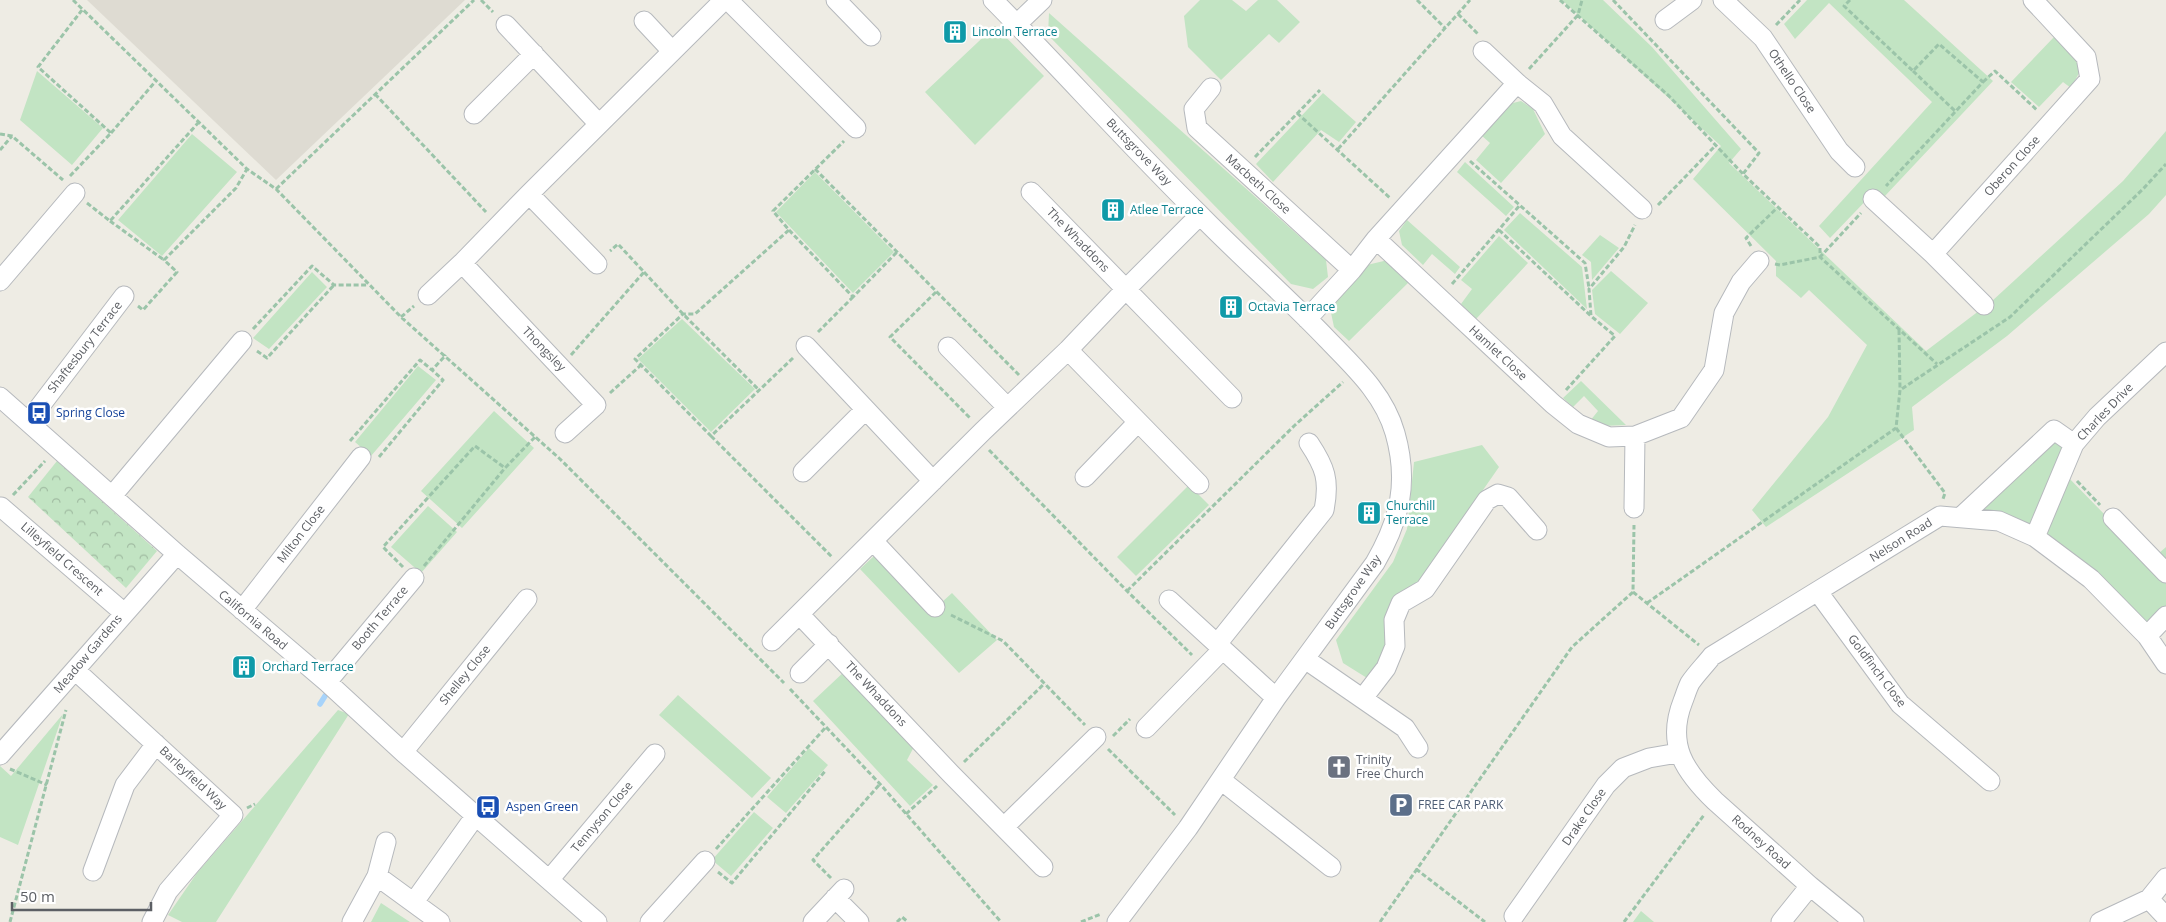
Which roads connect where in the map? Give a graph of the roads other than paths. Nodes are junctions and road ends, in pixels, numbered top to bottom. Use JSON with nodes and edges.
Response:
{"nodes":[{"id":1,"x":724,"y":0,"type":"edge"},
{"id":2,"x":728,"y":0,"type":"edge"},
{"id":3,"x":836,"y":0,"type":"edge"},
{"id":4,"x":993,"y":0,"type":"edge"},
{"id":5,"x":1042,"y":0,"type":"edge"},
{"id":6,"x":1692,"y":0,"type":"edge"},
{"id":7,"x":1723,"y":0,"type":"edge"},
{"id":8,"x":2033,"y":0,"type":"edge"},
{"id":9,"x":1665,"y":20,"type":"dead end"},
{"id":10,"x":644,"y":21,"type":"dead end"},
{"id":11,"x":1017,"y":24,"type":"junction"},
{"id":12,"x":506,"y":25,"type":"dead end"},
{"id":13,"x":872,"y":36,"type":"dead end"},
{"id":14,"x":672,"y":51,"type":"junction"},
{"id":15,"x":1483,"y":51,"type":"road end"},
{"id":16,"x":534,"y":54,"type":"junction"},
{"id":17,"x":1516,"y":83,"type":"junction"},
{"id":18,"x":1210,"y":88,"type":"dead end"},
{"id":19,"x":474,"y":114,"type":"dead end"},
{"id":20,"x":599,"y":124,"type":"junction"},
{"id":21,"x":856,"y":128,"type":"road end"},
{"id":22,"x":1855,"y":167,"type":"dead end"},
{"id":23,"x":1031,"y":192,"type":"dead end"},
{"id":24,"x":75,"y":193,"type":"road end"},
{"id":25,"x":529,"y":194,"type":"junction"},
{"id":26,"x":1873,"y":199,"type":"road end"},
{"id":27,"x":1642,"y":209,"type":"road end"},
{"id":28,"x":1200,"y":216,"type":"junction"},
{"id":29,"x":1376,"y":239,"type":"junction"},
{"id":30,"x":1934,"y":254,"type":"junction"},
{"id":31,"x":1759,"y":261,"type":"road end"},
{"id":32,"x":462,"y":263,"type":"junction"},
{"id":33,"x":597,"y":264,"type":"road end"},
{"id":34,"x":1352,"y":270,"type":"junction"},
{"id":35,"x":0,"y":281,"type":"edge"},
{"id":36,"x":1126,"y":289,"type":"junction"},
{"id":37,"x":428,"y":295,"type":"dead end"},
{"id":38,"x":124,"y":296,"type":"road end"},
{"id":39,"x":1984,"y":305,"type":"dead end"},
{"id":40,"x":1307,"y":319,"type":"junction"},
{"id":41,"x":242,"y":341,"type":"road end"},
{"id":42,"x":806,"y":346,"type":"road end"},
{"id":43,"x":948,"y":347,"type":"dead end"},
{"id":44,"x":1068,"y":350,"type":"junction"},
{"id":45,"x":2166,"y":352,"type":"edge"},
{"id":46,"x":0,"y":397,"type":"edge"},
{"id":47,"x":1232,"y":398,"type":"dead end"},
{"id":48,"x":1007,"y":407,"type":"junction"},
{"id":49,"x":865,"y":410,"type":"junction"},
{"id":50,"x":28,"y":422,"type":"junction"},
{"id":51,"x":1138,"y":422,"type":"junction"},
{"id":52,"x":565,"y":433,"type":"dead end"},
{"id":53,"x":1634,"y":436,"type":"junction"},
{"id":54,"x":1309,"y":443,"type":"dead end"},
{"id":55,"x":2074,"y":444,"type":"junction"},
{"id":56,"x":361,"y":457,"type":"road end"},
{"id":57,"x":802,"y":472,"type":"dead end"},
{"id":58,"x":1085,"y":477,"type":"dead end"},
{"id":59,"x":933,"y":481,"type":"junction"},
{"id":60,"x":1200,"y":484,"type":"dead end"},
{"id":61,"x":112,"y":496,"type":"junction"},
{"id":62,"x":1,"y":508,"type":"edge"},
{"id":63,"x":1634,"y":508,"type":"road end"},
{"id":64,"x":1961,"y":517,"type":"junction"},
{"id":65,"x":2113,"y":518,"type":"road end"},
{"id":66,"x":1537,"y":530,"type":"dead end"},
{"id":67,"x":2035,"y":537,"type":"junction"},
{"id":68,"x":873,"y":541,"type":"junction"},
{"id":69,"x":176,"y":554,"type":"junction"},
{"id":70,"x":2166,"y":573,"type":"edge"},
{"id":71,"x":414,"y":578,"type":"road end"},
{"id":72,"x":1818,"y":592,"type":"junction"},
{"id":73,"x":527,"y":600,"type":"dead end"},
{"id":74,"x":1169,"y":600,"type":"dead end"},
{"id":75,"x":935,"y":607,"type":"road end"},
{"id":76,"x":242,"y":610,"type":"junction"},
{"id":77,"x":124,"y":612,"type":"junction"},
{"id":78,"x":800,"y":615,"type":"junction"},
{"id":79,"x":2166,"y":616,"type":"edge"},
{"id":80,"x":2146,"y":636,"type":"junction"},
{"id":81,"x":772,"y":641,"type":"dead end"},
{"id":82,"x":829,"y":644,"type":"junction"},
{"id":83,"x":1220,"y":647,"type":"junction"},
{"id":84,"x":1305,"y":659,"type":"junction"},
{"id":85,"x":2166,"y":664,"type":"edge"},
{"id":86,"x":76,"y":671,"type":"junction"},
{"id":87,"x":800,"y":673,"type":"dead end"},
{"id":88,"x":327,"y":682,"type":"junction"},
{"id":89,"x":1276,"y":698,"type":"junction"},
{"id":90,"x":1363,"y":698,"type":"junction"},
{"id":91,"x":1146,"y":728,"type":"dead end"},
{"id":92,"x":1096,"y":737,"type":"road end"},
{"id":93,"x":156,"y":744,"type":"junction"},
{"id":94,"x":1418,"y":748,"type":"dead end"},
{"id":95,"x":403,"y":752,"type":"junction"},
{"id":96,"x":1678,"y":753,"type":"junction"},
{"id":97,"x":655,"y":754,"type":"dead end"},
{"id":98,"x":4,"y":762,"type":"edge"},
{"id":99,"x":1221,"y":780,"type":"junction"},
{"id":100,"x":1990,"y":781,"type":"dead end"},
{"id":101,"x":476,"y":815,"type":"junction"},
{"id":102,"x":1004,"y":826,"type":"junction"},
{"id":103,"x":386,"y":842,"type":"dead end"},
{"id":104,"x":705,"y":861,"type":"road end"},
{"id":105,"x":1043,"y":867,"type":"dead end"},
{"id":106,"x":1332,"y":867,"type":"dead end"},
{"id":107,"x":93,"y":871,"type":"dead end"},
{"id":108,"x":377,"y":876,"type":"junction"},
{"id":109,"x":2166,"y":878,"type":"edge"},
{"id":110,"x":549,"y":880,"type":"junction"},
{"id":111,"x":1810,"y":886,"type":"junction"},
{"id":112,"x":2149,"y":900,"type":"junction"},
{"id":113,"x":414,"y":902,"type":"junction"},
{"id":114,"x":1514,"y":916,"type":"dead end"},
{"id":115,"x":2166,"y":917,"type":"edge"},
{"id":116,"x":152,"y":922,"type":"edge"},
{"id":117,"x":352,"y":922,"type":"edge"},
{"id":118,"x":440,"y":922,"type":"edge"},
{"id":119,"x":596,"y":922,"type":"edge"},
{"id":120,"x":650,"y":922,"type":"edge"},
{"id":121,"x":812,"y":922,"type":"edge"},
{"id":122,"x":859,"y":922,"type":"edge"},
{"id":123,"x":1118,"y":922,"type":"edge"},
{"id":124,"x":1781,"y":922,"type":"edge"},
{"id":125,"x":1854,"y":922,"type":"edge"},
{"id":126,"x":2100,"y":922,"type":"edge"}],
"edges":[{"from":1,"to":14,"type":"street"},
{"from":2,"to":21,"type":"street"},
{"from":3,"to":13,"type":"street"},
{"from":4,"to":11,"type":"street","name":"Buttsgrove Way"},
{"from":5,"to":11,"type":"street"},
{"from":6,"to":9,"type":"street"},
{"from":7,"to":22,"type":"street","name":"Othello Close"},
{"from":8,"to":30,"type":"street","name":"Oberon Close"},
{"from":10,"to":14,"type":"street"},
{"from":11,"to":28,"type":"street","name":"Buttsgrove Way"},
{"from":12,"to":16,"type":"street"},
{"from":14,"to":20,"type":"street"},
{"from":15,"to":17,"type":"street"},
{"from":16,"to":19,"type":"street"},
{"from":16,"to":20,"type":"street"},
{"from":17,"to":27,"type":"street"},
{"from":17,"to":29,"type":"street"},
{"from":18,"to":34,"type":"street","name":"Macbeth Close"},
{"from":20,"to":25,"type":"street"},
{"from":23,"to":36,"type":"street","name":"The Whaddons"},
{"from":24,"to":35,"type":"street"},
{"from":25,"to":32,"type":"street"},
{"from":25,"to":33,"type":"street"},
{"from":26,"to":30,"type":"street"},
{"from":28,"to":36,"type":"street"},
{"from":28,"to":40,"type":"street","name":"Buttsgrove Way"},
{"from":29,"to":34,"type":"street"},
{"from":29,"to":53,"type":"street","name":"Hamlet Close"},
{"from":30,"to":39,"type":"street"},
{"from":31,"to":53,"type":"street","name":"Hamlet Close"},
{"from":32,"to":37,"type":"street"},
{"from":32,"to":52,"type":"street","name":"Thongsley"},
{"from":34,"to":40,"type":"street"},
{"from":36,"to":44,"type":"street"},
{"from":36,"to":47,"type":"street","name":"The Whaddons"},
{"from":38,"to":50,"type":"street","name":"Shaftesbury Terrace"},
{"from":40,"to":84,"type":"street","name":"Buttsgrove Way"},
{"from":41,"to":61,"type":"street"},
{"from":42,"to":49,"type":"street"},
{"from":43,"to":48,"type":"street"},
{"from":44,"to":48,"type":"street"},
{"from":44,"to":51,"type":"street"},
{"from":45,"to":55,"type":"street","name":"Charles Drive"},
{"from":46,"to":50,"type":"street","name":"California Road"},
{"from":48,"to":59,"type":"street"},
{"from":49,"to":57,"type":"street"},
{"from":49,"to":59,"type":"street"},
{"from":50,"to":61,"type":"street","name":"California Road"},
{"from":51,"to":58,"type":"street"},
{"from":51,"to":60,"type":"street"},
{"from":53,"to":63,"type":"street"},
{"from":54,"to":83,"type":"street"},
{"from":55,"to":64,"type":"street"},
{"from":55,"to":67,"type":"street","name":"Charles Drive"},
{"from":56,"to":76,"type":"street","name":"Milton Close"},
{"from":59,"to":68,"type":"street"},
{"from":61,"to":69,"type":"street","name":"California Road"},
{"from":62,"to":77,"type":"street","name":"Lilleyfield Crescent"},
{"from":64,"to":67,"type":"street","name":"Nelson Road"},
{"from":64,"to":72,"type":"street","name":"Nelson Road"},
{"from":65,"to":70,"type":"street"},
{"from":66,"to":90,"type":"street"},
{"from":67,"to":80,"type":"street","name":"Nelson Road"},
{"from":68,"to":75,"type":"street"},
{"from":68,"to":78,"type":"street"},
{"from":69,"to":76,"type":"street","name":"California Road"},
{"from":69,"to":77,"type":"street","name":"Meadow Gardens"},
{"from":71,"to":88,"type":"street","name":"Booth Terrace"},
{"from":72,"to":96,"type":"street","name":"Nelson Road"},
{"from":72,"to":100,"type":"street","name":"Goldfinch Close"},
{"from":73,"to":95,"type":"street","name":"Shelley Close"},
{"from":74,"to":83,"type":"street"},
{"from":76,"to":88,"type":"street","name":"California Road"},
{"from":77,"to":86,"type":"street","name":"Meadow Gardens"},
{"from":78,"to":81,"type":"street"},
{"from":78,"to":82,"type":"street","name":"The Whaddons"},
{"from":79,"to":80,"type":"street"},
{"from":80,"to":85,"type":"street","name":"Nelson Road"},
{"from":82,"to":87,"type":"street"},
{"from":82,"to":102,"type":"street","name":"The Whaddons"},
{"from":83,"to":89,"type":"street"},
{"from":83,"to":91,"type":"street"},
{"from":84,"to":89,"type":"street","name":"Buttsgrove Way"},
{"from":84,"to":90,"type":"street"},
{"from":86,"to":93,"type":"street","name":"Barleyfield Way"},
{"from":86,"to":98,"type":"street","name":"Meadow Gardens"},
{"from":88,"to":95,"type":"street","name":"California Road"},
{"from":89,"to":99,"type":"street","name":"Buttsgrove Way"},
{"from":90,"to":94,"type":"street"},
{"from":92,"to":102,"type":"street"},
{"from":93,"to":107,"type":"street"},
{"from":93,"to":116,"type":"street","name":"Barleyfield Way"},
{"from":95,"to":101,"type":"street","name":"California Road"},
{"from":96,"to":111,"type":"street","name":"Rodney Road"},
{"from":96,"to":114,"type":"street","name":"Drake Close"},
{"from":97,"to":110,"type":"street","name":"Tennyson Close"},
{"from":99,"to":106,"type":"street"},
{"from":99,"to":123,"type":"street","name":"Buttsgrove Way"},
{"from":101,"to":110,"type":"street","name":"California Road"},
{"from":101,"to":113,"type":"street"},
{"from":102,"to":105,"type":"street","name":"The Whaddons"},
{"from":103,"to":108,"type":"street"},
{"from":104,"to":120,"type":"street"},
{"from":108,"to":113,"type":"street"},
{"from":108,"to":117,"type":"street"},
{"from":109,"to":112,"type":"street"},
{"from":110,"to":119,"type":"street","name":"California Road"},
{"from":111,"to":124,"type":"street"},
{"from":111,"to":125,"type":"street","name":"Rodney Road"},
{"from":112,"to":115,"type":"street"},
{"from":112,"to":126,"type":"street"},
{"from":113,"to":118,"type":"street"},
{"from":121,"to":122,"type":"street"}]}
